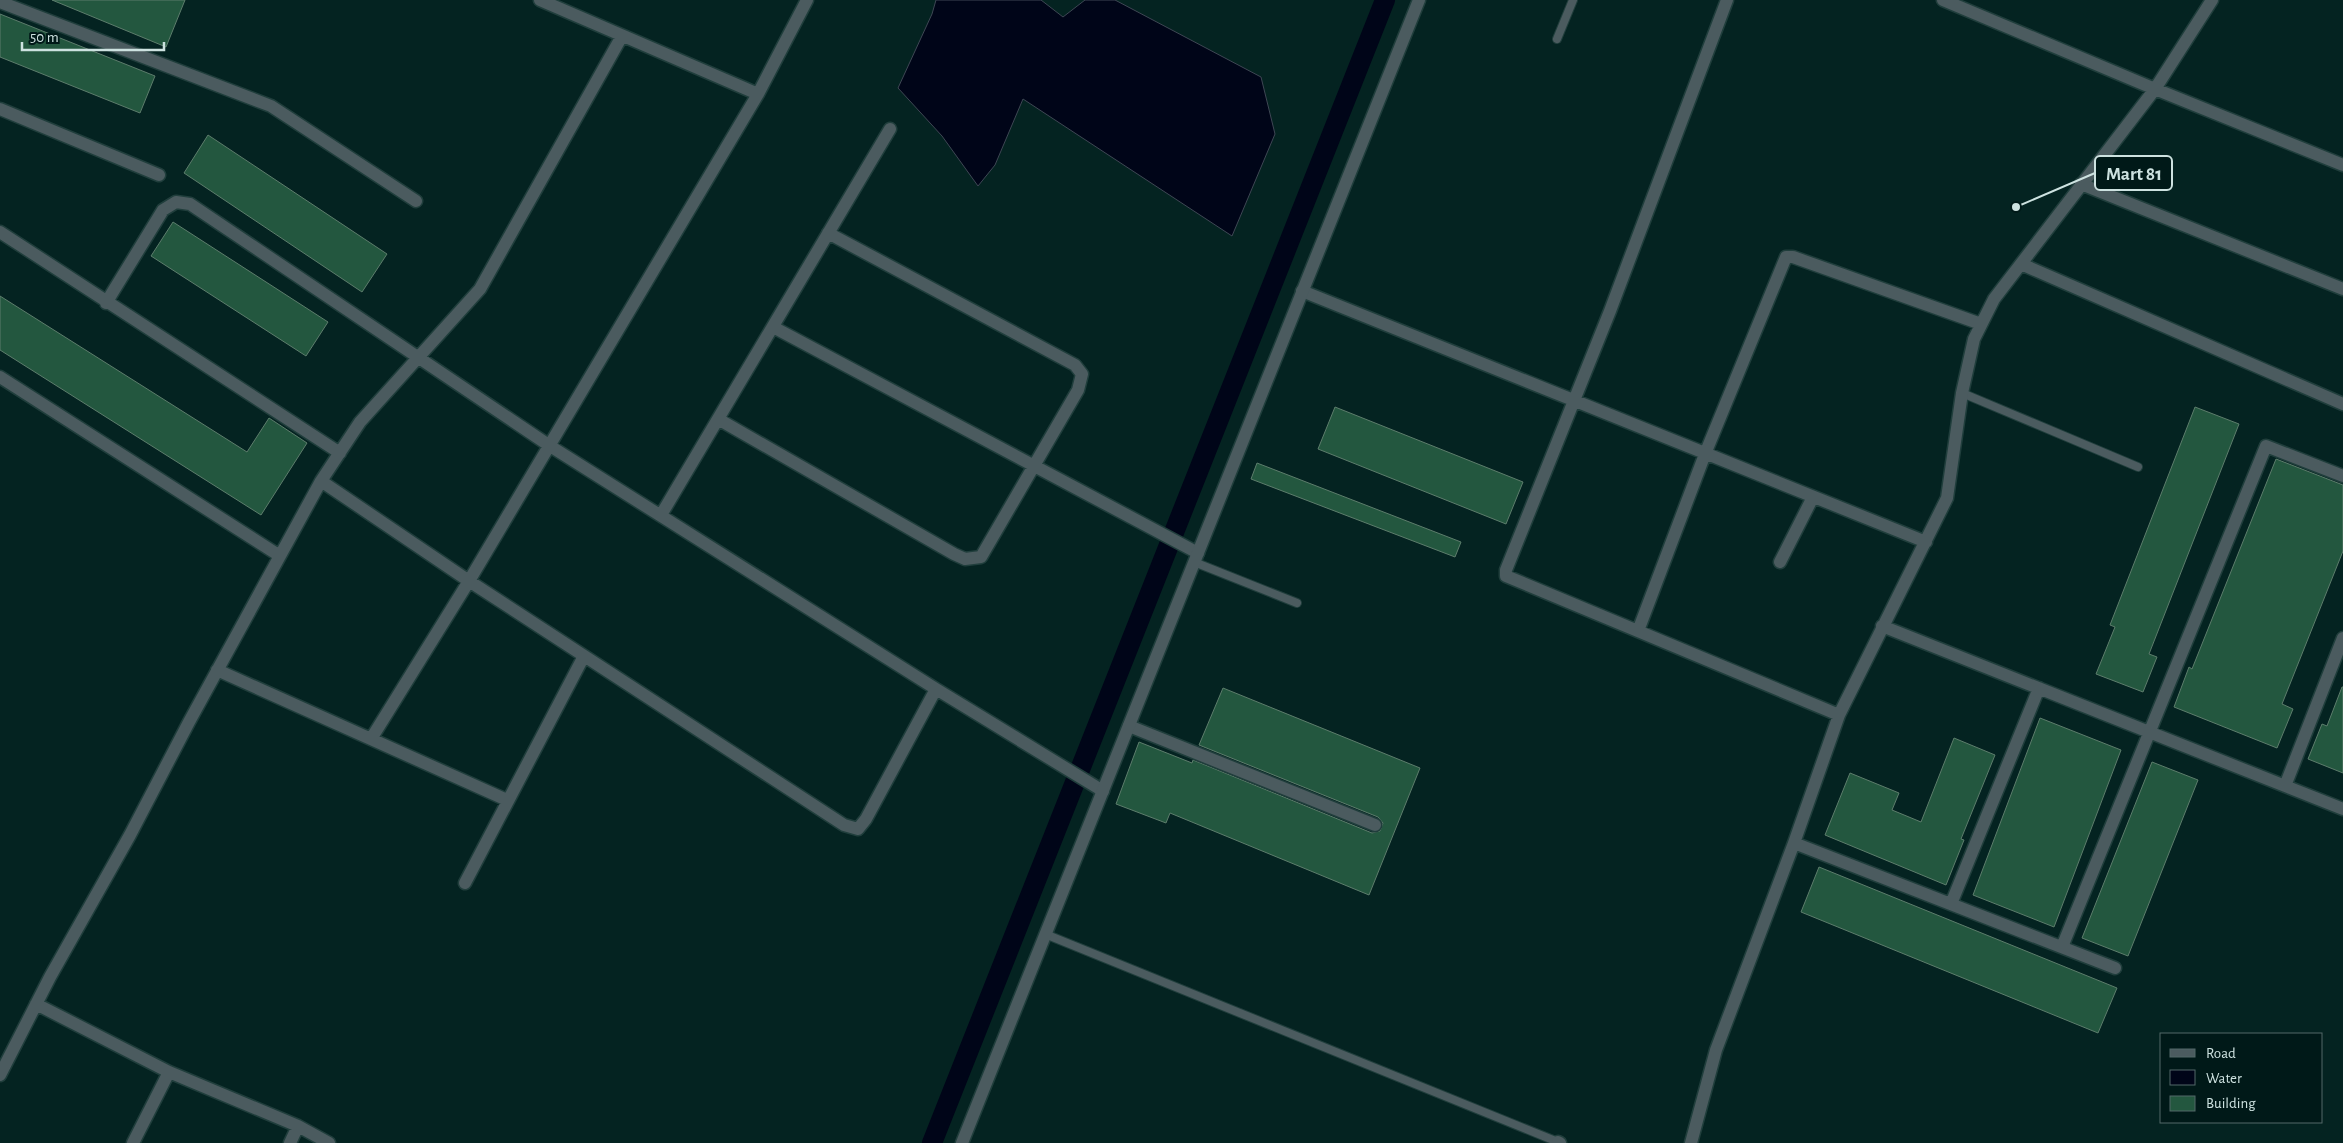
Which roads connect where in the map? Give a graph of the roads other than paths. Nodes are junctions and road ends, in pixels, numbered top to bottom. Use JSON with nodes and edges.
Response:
{"nodes":[{"id":1,"x":540,"y":0,"type":"edge"},
{"id":2,"x":807,"y":0,"type":"edge"},
{"id":3,"x":1419,"y":0,"type":"edge"},
{"id":4,"x":1572,"y":0,"type":"edge"},
{"id":5,"x":1727,"y":0,"type":"edge"},
{"id":6,"x":1943,"y":0,"type":"edge"},
{"id":7,"x":2212,"y":0,"type":"edge"},
{"id":8,"x":0,"y":2,"type":"edge"},
{"id":9,"x":622,"y":36,"type":"junction"},
{"id":10,"x":1557,"y":40,"type":"dead end"},
{"id":11,"x":2155,"y":90,"type":"junction"},
{"id":12,"x":758,"y":94,"type":"junction"},
{"id":13,"x":0,"y":108,"type":"edge"},
{"id":14,"x":890,"y":129,"type":"dead end"},
{"id":15,"x":2343,"y":165,"type":"edge"},
{"id":16,"x":159,"y":175,"type":"dead end"},
{"id":17,"x":2081,"y":184,"type":"junction"},
{"id":18,"x":416,"y":201,"type":"dead end"},
{"id":19,"x":0,"y":232,"type":"edge"},
{"id":20,"x":828,"y":233,"type":"junction"},
{"id":21,"x":2021,"y":264,"type":"junction"},
{"id":22,"x":2343,"y":289,"type":"edge"},
{"id":23,"x":1302,"y":291,"type":"junction"},
{"id":24,"x":106,"y":302,"type":"junction"},
{"id":25,"x":1981,"y":324,"type":"junction"},
{"id":26,"x":772,"y":326,"type":"junction"},
{"id":27,"x":416,"y":358,"type":"junction"},
{"id":28,"x":0,"y":377,"type":"edge"},
{"id":29,"x":1962,"y":393,"type":"junction"},
{"id":30,"x":1574,"y":401,"type":"junction"},
{"id":31,"x":2343,"y":404,"type":"edge"},
{"id":32,"x":718,"y":419,"type":"junction"},
{"id":33,"x":550,"y":446,"type":"junction"},
{"id":34,"x":340,"y":453,"type":"junction"},
{"id":35,"x":1704,"y":454,"type":"junction"},
{"id":36,"x":1034,"y":467,"type":"junction"},
{"id":37,"x":2138,"y":467,"type":"dead end"},
{"id":38,"x":2343,"y":476,"type":"edge"},
{"id":39,"x":321,"y":481,"type":"junction"},
{"id":40,"x":1813,"y":496,"type":"junction"},
{"id":41,"x":661,"y":515,"type":"junction"},
{"id":42,"x":1926,"y":542,"type":"junction"},
{"id":43,"x":1193,"y":554,"type":"junction"},
{"id":44,"x":280,"y":556,"type":"junction"},
{"id":45,"x":1780,"y":562,"type":"dead end"},
{"id":46,"x":469,"y":580,"type":"junction"},
{"id":47,"x":1297,"y":604,"type":"dead end"},
{"id":48,"x":1882,"y":626,"type":"junction"},
{"id":49,"x":1638,"y":631,"type":"junction"},
{"id":50,"x":2343,"y":638,"type":"edge"},
{"id":51,"x":584,"y":656,"type":"junction"},
{"id":52,"x":217,"y":670,"type":"junction"},
{"id":53,"x":2039,"y":688,"type":"junction"},
{"id":54,"x":936,"y":689,"type":"junction"},
{"id":55,"x":1839,"y":715,"type":"junction"},
{"id":56,"x":1129,"y":726,"type":"junction"},
{"id":57,"x":2150,"y":733,"type":"junction"},
{"id":58,"x":371,"y":739,"type":"junction"},
{"id":59,"x":2285,"y":786,"type":"junction"},
{"id":60,"x":1103,"y":791,"type":"junction"},
{"id":61,"x":507,"y":800,"type":"junction"},
{"id":62,"x":2343,"y":809,"type":"edge"},
{"id":63,"x":1375,"y":825,"type":"dead end"},
{"id":64,"x":1794,"y":843,"type":"junction"},
{"id":65,"x":466,"y":883,"type":"dead end"},
{"id":66,"x":1951,"y":904,"type":"junction"},
{"id":67,"x":1046,"y":934,"type":"junction"},
{"id":68,"x":2062,"y":947,"type":"junction"},
{"id":69,"x":2115,"y":968,"type":"dead end"},
{"id":70,"x":36,"y":1004,"type":"junction"},
{"id":71,"x":169,"y":1072,"type":"junction"},
{"id":72,"x":0,"y":1075,"type":"edge"},
{"id":73,"x":298,"y":1126,"type":"junction"},
{"id":74,"x":133,"y":1143,"type":"edge"},
{"id":75,"x":290,"y":1143,"type":"edge"},
{"id":76,"x":329,"y":1143,"type":"edge"},
{"id":77,"x":962,"y":1143,"type":"edge"},
{"id":78,"x":1559,"y":1143,"type":"edge"},
{"id":79,"x":1691,"y":1143,"type":"edge"}],
"edges":[{"from":1,"to":9,"type":"street"},
{"from":2,"to":12,"type":"street"},
{"from":3,"to":23,"type":"street"},
{"from":4,"to":10,"type":"lane"},
{"from":5,"to":30,"type":"street"},
{"from":6,"to":11,"type":"street"},
{"from":7,"to":11,"type":"street"},
{"from":8,"to":18,"type":"street"},
{"from":9,"to":12,"type":"street"},
{"from":9,"to":27,"type":"street"},
{"from":11,"to":15,"type":"street"},
{"from":11,"to":17,"type":"street"},
{"from":12,"to":33,"type":"street"},
{"from":13,"to":16,"type":"street"},
{"from":14,"to":20,"type":"street"},
{"from":17,"to":21,"type":"street"},
{"from":17,"to":22,"type":"street"},
{"from":19,"to":24,"type":"street"},
{"from":20,"to":26,"type":"street"},
{"from":20,"to":36,"type":"street"},
{"from":21,"to":25,"type":"street"},
{"from":21,"to":31,"type":"street"},
{"from":23,"to":30,"type":"street"},
{"from":23,"to":43,"type":"street"},
{"from":24,"to":27,"type":"street"},
{"from":24,"to":34,"type":"street"},
{"from":25,"to":29,"type":"street"},
{"from":25,"to":35,"type":"street"},
{"from":26,"to":32,"type":"street"},
{"from":26,"to":36,"type":"street"},
{"from":27,"to":33,"type":"street"},
{"from":27,"to":34,"type":"street"},
{"from":28,"to":44,"type":"street"},
{"from":29,"to":37,"type":"lane"},
{"from":29,"to":42,"type":"street"},
{"from":30,"to":35,"type":"street"},
{"from":30,"to":49,"type":"street"},
{"from":32,"to":36,"type":"street"},
{"from":32,"to":41,"type":"street"},
{"from":33,"to":41,"type":"street"},
{"from":33,"to":46,"type":"street"},
{"from":34,"to":39,"type":"street"},
{"from":35,"to":40,"type":"street"},
{"from":35,"to":49,"type":"street"},
{"from":36,"to":43,"type":"street"},
{"from":38,"to":57,"type":"street"},
{"from":39,"to":44,"type":"street"},
{"from":39,"to":46,"type":"street"},
{"from":40,"to":42,"type":"street"},
{"from":40,"to":45,"type":"street"},
{"from":41,"to":54,"type":"street"},
{"from":42,"to":48,"type":"street"},
{"from":43,"to":47,"type":"lane"},
{"from":43,"to":56,"type":"street"},
{"from":44,"to":52,"type":"street"},
{"from":46,"to":51,"type":"street"},
{"from":46,"to":58,"type":"street"},
{"from":48,"to":53,"type":"street"},
{"from":48,"to":55,"type":"street"},
{"from":49,"to":55,"type":"street"},
{"from":50,"to":59,"type":"street"},
{"from":51,"to":54,"type":"street"},
{"from":51,"to":61,"type":"street"},
{"from":52,"to":58,"type":"street"},
{"from":52,"to":70,"type":"street"},
{"from":53,"to":57,"type":"street"},
{"from":53,"to":66,"type":"street"},
{"from":54,"to":60,"type":"street"},
{"from":55,"to":64,"type":"street"},
{"from":56,"to":60,"type":"street"},
{"from":56,"to":63,"type":"street"},
{"from":57,"to":59,"type":"street"},
{"from":57,"to":68,"type":"street"},
{"from":58,"to":61,"type":"street"},
{"from":59,"to":62,"type":"street"},
{"from":60,"to":67,"type":"street"},
{"from":61,"to":65,"type":"street"},
{"from":64,"to":66,"type":"street"},
{"from":64,"to":79,"type":"street"},
{"from":66,"to":68,"type":"street"},
{"from":67,"to":77,"type":"street"},
{"from":67,"to":78,"type":"lane"},
{"from":68,"to":69,"type":"street"},
{"from":70,"to":71,"type":"street"},
{"from":70,"to":72,"type":"street"},
{"from":71,"to":73,"type":"street"},
{"from":71,"to":74,"type":"street"},
{"from":73,"to":75,"type":"street"},
{"from":73,"to":76,"type":"street"}]}
